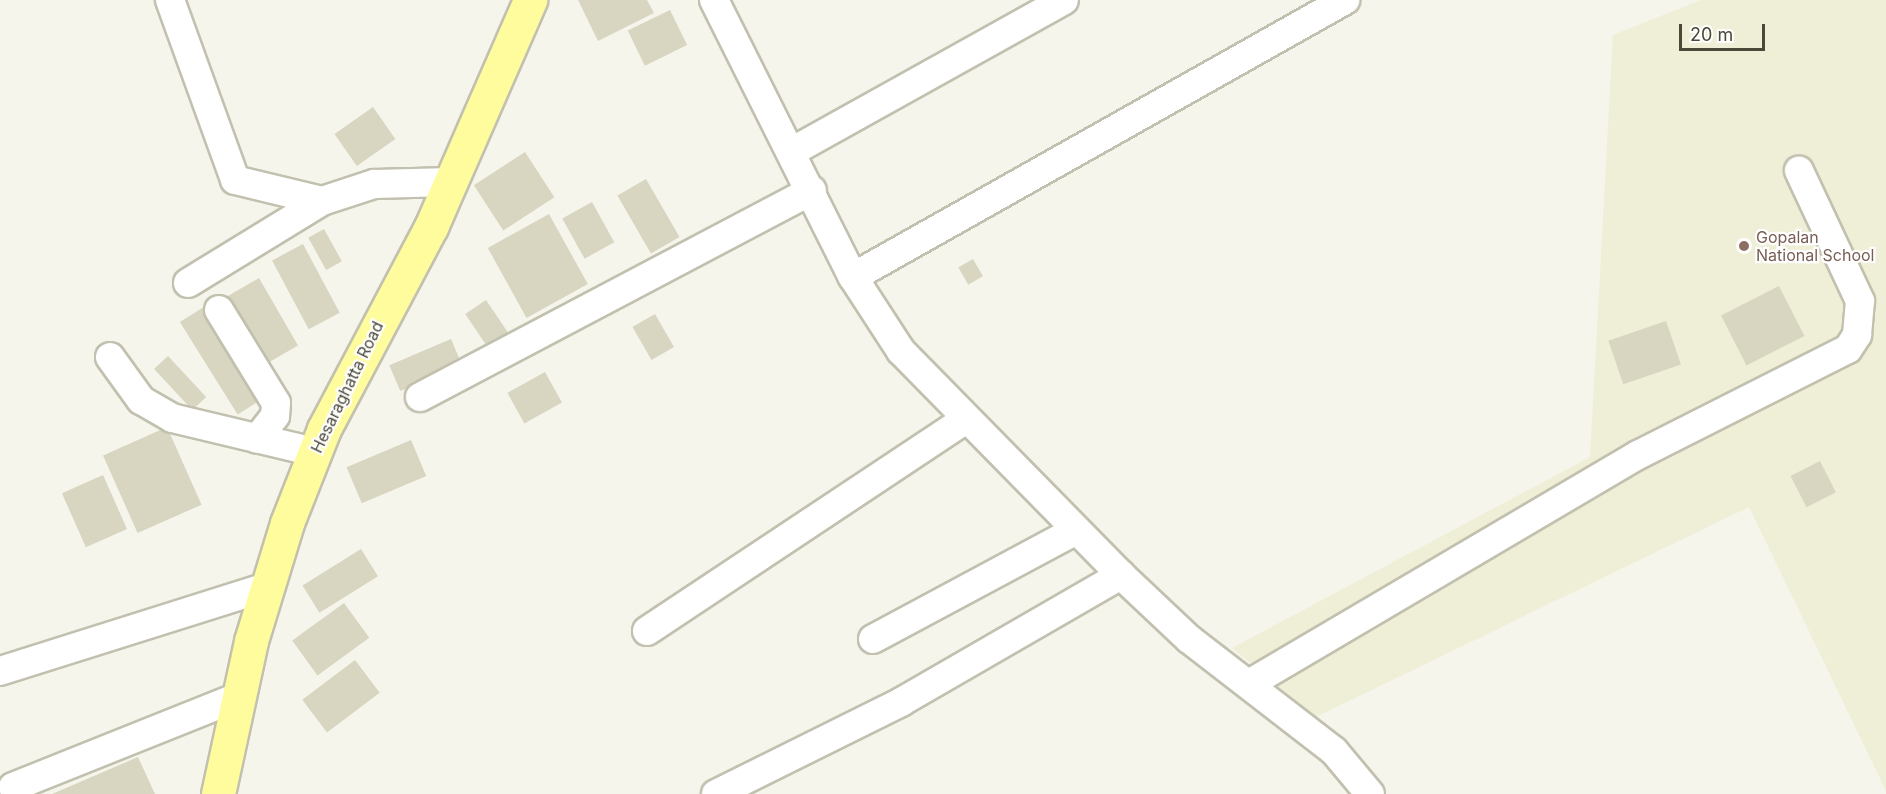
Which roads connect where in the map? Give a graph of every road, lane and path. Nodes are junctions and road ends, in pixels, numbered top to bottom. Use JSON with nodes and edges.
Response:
{"nodes":[{"id":1,"x":170,"y":0,"type":"edge"},
{"id":2,"x":530,"y":0,"type":"edge"},
{"id":3,"x":714,"y":0,"type":"edge"},
{"id":4,"x":1064,"y":0,"type":"edge"},
{"id":5,"x":1345,"y":0,"type":"edge"},
{"id":6,"x":793,"y":151,"type":"junction"},
{"id":7,"x":1799,"y":171,"type":"dead end"},
{"id":8,"x":451,"y":182,"type":"junction"},
{"id":9,"x":812,"y":190,"type":"junction"},
{"id":10,"x":322,"y":201,"type":"junction"},
{"id":11,"x":853,"y":277,"type":"junction"},
{"id":12,"x":188,"y":284,"type":"dead end"},
{"id":13,"x":219,"y":310,"type":"dead end"},
{"id":14,"x":110,"y":357,"type":"dead end"},
{"id":15,"x":420,"y":397,"type":"dead end"},
{"id":16,"x":965,"y":420,"type":"junction"},
{"id":17,"x":257,"y":439,"type":"junction"},
{"id":18,"x":315,"y":452,"type":"junction"},
{"id":19,"x":1076,"y":530,"type":"junction"},
{"id":20,"x":1121,"y":575,"type":"junction"},
{"id":21,"x":267,"y":587,"type":"junction"},
{"id":22,"x":647,"y":631,"type":"dead end"},
{"id":23,"x":873,"y":639,"type":"dead end"},
{"id":24,"x":0,"y":671,"type":"edge"},
{"id":25,"x":1249,"y":684,"type":"junction"},
{"id":26,"x":240,"y":696,"type":"junction"},
{"id":27,"x":13,"y":787,"type":"dead end"},
{"id":28,"x":218,"y":794,"type":"edge"},
{"id":29,"x":716,"y":794,"type":"edge"},
{"id":30,"x":1370,"y":794,"type":"edge"}],
"edges":[{"from":1,"to":10,"type":"street"},
{"from":2,"to":8,"type":"main road","name":"Hesaraghatta Road"},
{"from":3,"to":6,"type":"street"},
{"from":4,"to":6,"type":"street"},
{"from":5,"to":11,"type":"street"},
{"from":6,"to":9,"type":"street"},
{"from":7,"to":25,"type":"street"},
{"from":8,"to":10,"type":"street"},
{"from":8,"to":18,"type":"main road","name":"Hesaraghatta Road"},
{"from":9,"to":11,"type":"street"},
{"from":9,"to":15,"type":"street"},
{"from":10,"to":12,"type":"street"},
{"from":11,"to":16,"type":"street"},
{"from":13,"to":17,"type":"street"},
{"from":14,"to":17,"type":"street"},
{"from":16,"to":19,"type":"street"},
{"from":16,"to":22,"type":"street"},
{"from":17,"to":18,"type":"street"},
{"from":18,"to":21,"type":"main road","name":"Hesaraghatta Road"},
{"from":19,"to":20,"type":"street"},
{"from":19,"to":23,"type":"street"},
{"from":20,"to":25,"type":"street"},
{"from":20,"to":29,"type":"street"},
{"from":21,"to":24,"type":"street"},
{"from":21,"to":26,"type":"main road","name":"Hesaraghatta Road"},
{"from":25,"to":30,"type":"street"},
{"from":26,"to":27,"type":"street"},
{"from":26,"to":28,"type":"main road","name":"Hesaraghatta Road"}]}
